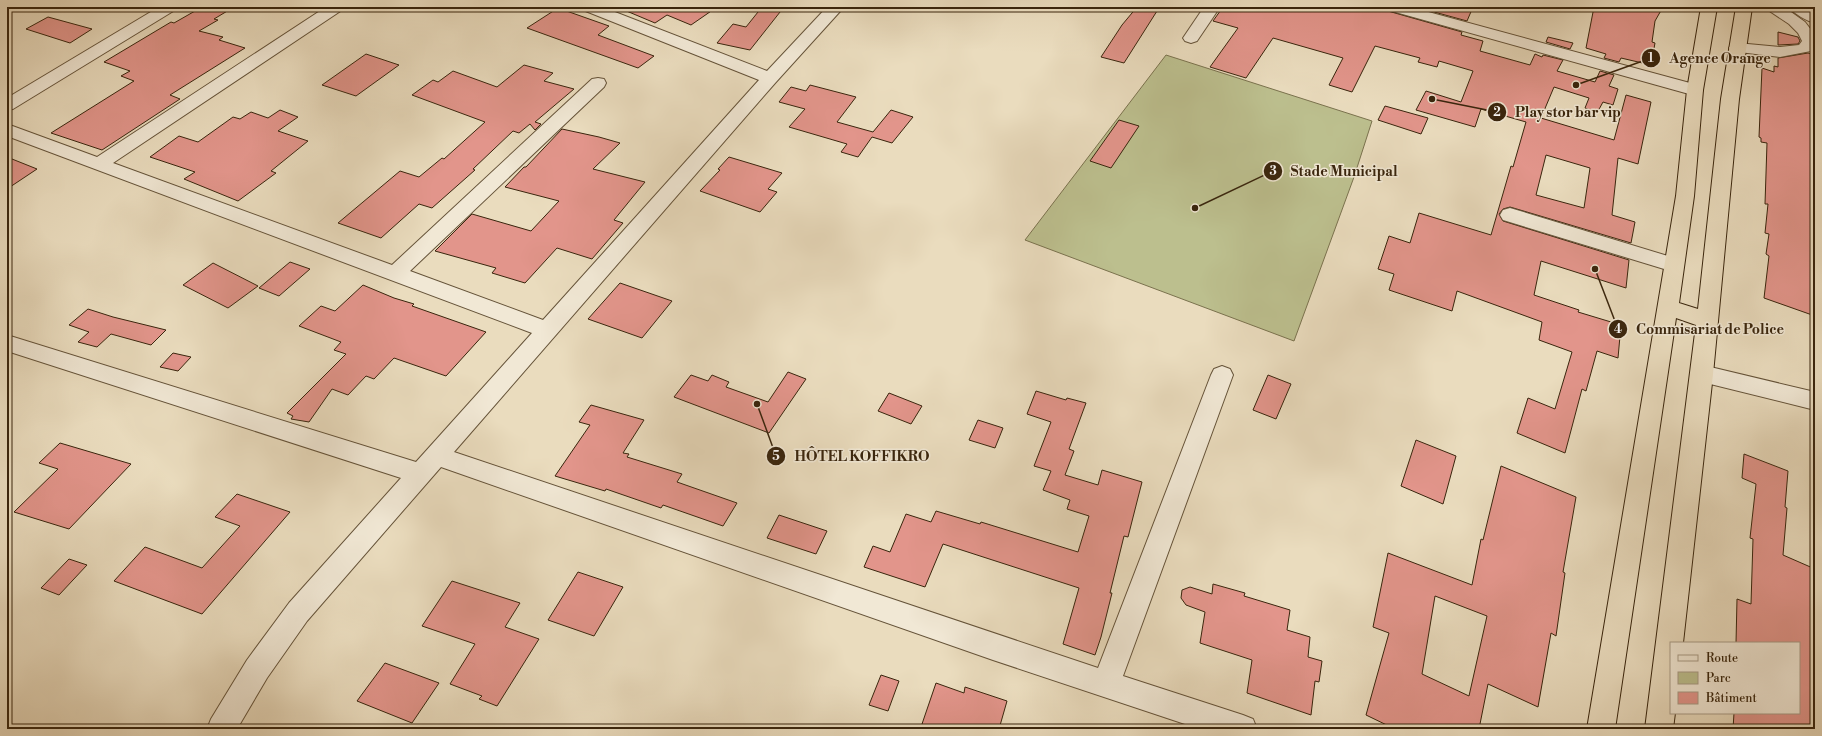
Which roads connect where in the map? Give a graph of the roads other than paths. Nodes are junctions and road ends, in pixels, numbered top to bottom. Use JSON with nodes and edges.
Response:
{"nodes":[{"id":1,"x":170,"y":7,"type":"edge"},
{"id":2,"x":337,"y":7,"type":"edge"},
{"id":3,"x":588,"y":7,"type":"edge"},
{"id":4,"x":836,"y":7,"type":"edge"},
{"id":5,"x":1212,"y":7,"type":"edge"},
{"id":6,"x":1709,"y":7,"type":"edge"},
{"id":7,"x":1744,"y":7,"type":"edge"},
{"id":8,"x":1773,"y":7,"type":"edge"},
{"id":9,"x":1797,"y":7,"type":"edge"},
{"id":10,"x":1400,"y":8,"type":"edge"},
{"id":11,"x":1815,"y":18,"type":"edge"},
{"id":12,"x":1191,"y":38,"type":"dead end"},
{"id":13,"x":1737,"y":48,"type":"junction"},
{"id":14,"x":770,"y":78,"type":"junction"},
{"id":15,"x":598,"y":83,"type":"dead end"},
{"id":16,"x":1694,"y":90,"type":"junction"},
{"id":17,"x":7,"y":105,"type":"edge"},
{"id":18,"x":7,"y":130,"type":"edge"},
{"id":19,"x":98,"y":164,"type":"junction"},
{"id":20,"x":1510,"y":215,"type":"dead end"},
{"id":21,"x":1674,"y":265,"type":"junction"},
{"id":22,"x":395,"y":274,"type":"junction"},
{"id":23,"x":1667,"y":307,"type":"junction"},
{"id":24,"x":1707,"y":320,"type":"junction"},
{"id":25,"x":548,"y":330,"type":"junction"},
{"id":26,"x":7,"y":342,"type":"edge"},
{"id":27,"x":1702,"y":374,"type":"junction"},
{"id":28,"x":1222,"y":375,"type":"dead end"},
{"id":29,"x":1815,"y":401,"type":"edge"},
{"id":30,"x":428,"y":465,"type":"junction"},
{"id":31,"x":1670,"y":642,"type":"edge"},
{"id":32,"x":1670,"y":644,"type":"edge"},
{"id":33,"x":1106,"y":684,"type":"junction"},
{"id":34,"x":221,"y":729,"type":"edge"},
{"id":35,"x":1243,"y":729,"type":"edge"},
{"id":36,"x":1601,"y":729,"type":"edge"},
{"id":37,"x":1660,"y":729,"type":"edge"}],
"edges":[{"from":1,"to":17,"type":"street"},
{"from":2,"to":19,"type":"street"},
{"from":3,"to":14,"type":"street"},
{"from":4,"to":14,"type":"street"},
{"from":5,"to":12,"type":"street"},
{"from":6,"to":16,"type":"highway"},
{"from":7,"to":13,"type":"highway"},
{"from":8,"to":13,"type":"street"},
{"from":9,"to":11,"type":"street"},
{"from":10,"to":16,"type":"street"},
{"from":13,"to":24,"type":"highway"},
{"from":14,"to":25,"type":"street"},
{"from":15,"to":22,"type":"street"},
{"from":16,"to":21,"type":"highway"},
{"from":18,"to":19,"type":"street"},
{"from":19,"to":22,"type":"street"},
{"from":20,"to":21,"type":"street"},
{"from":21,"to":23,"type":"highway"},
{"from":22,"to":25,"type":"street"},
{"from":23,"to":24,"type":"highway"},
{"from":23,"to":36,"type":"highway"},
{"from":24,"to":27,"type":"highway"},
{"from":25,"to":30,"type":"street"},
{"from":26,"to":30,"type":"street"},
{"from":27,"to":29,"type":"street"},
{"from":27,"to":31,"type":"highway"},
{"from":28,"to":33,"type":"street"},
{"from":30,"to":33,"type":"street"},
{"from":30,"to":34,"type":"street"},
{"from":32,"to":37,"type":"highway"},
{"from":33,"to":35,"type":"street"}]}
